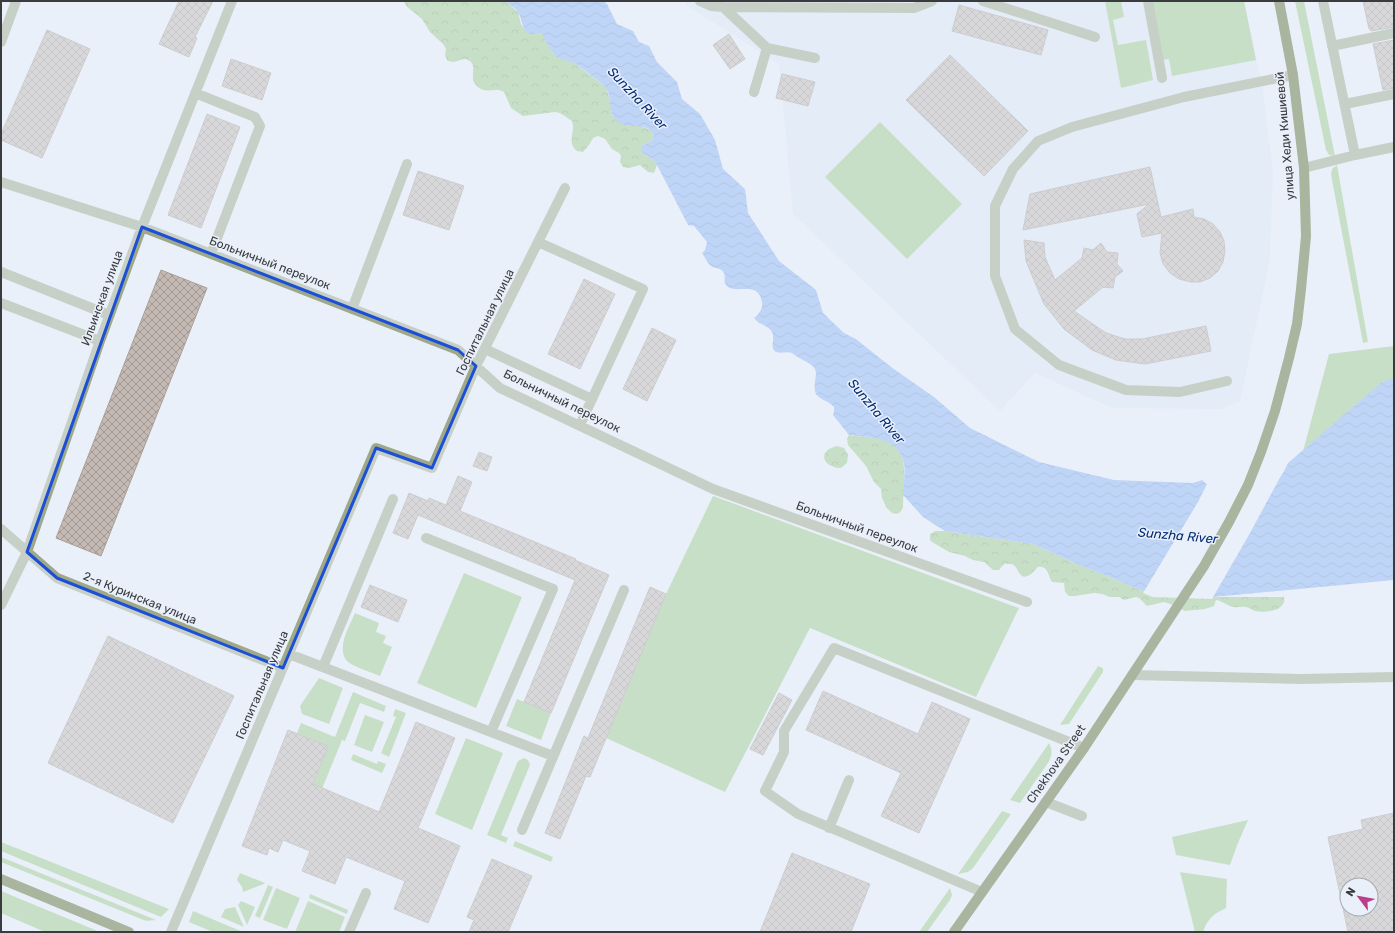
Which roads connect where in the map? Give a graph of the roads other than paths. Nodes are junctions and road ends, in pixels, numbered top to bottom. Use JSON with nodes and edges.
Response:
{"nodes":[{"id":1,"x":16,"y":1,"type":"edge"},
{"id":2,"x":232,"y":1,"type":"edge"},
{"id":3,"x":700,"y":1,"type":"edge"},
{"id":4,"x":932,"y":1,"type":"edge"},
{"id":5,"x":983,"y":1,"type":"edge"},
{"id":6,"x":1148,"y":1,"type":"edge"},
{"id":7,"x":1279,"y":1,"type":"edge"},
{"id":8,"x":1323,"y":1,"type":"edge"},
{"id":9,"x":723,"y":7,"type":"junction"},
{"id":10,"x":1394,"y":33,"type":"edge"},
{"id":11,"x":1096,"y":37,"type":"dead end"},
{"id":12,"x":1,"y":42,"type":"edge"},
{"id":13,"x":1332,"y":46,"type":"junction"},
{"id":14,"x":767,"y":48,"type":"junction"},
{"id":15,"x":815,"y":58,"type":"dead end"},
{"id":16,"x":1293,"y":75,"type":"junction"},
{"id":17,"x":1162,"y":78,"type":"dead end"},
{"id":18,"x":754,"y":92,"type":"dead end"},
{"id":19,"x":195,"y":93,"type":"junction"},
{"id":20,"x":1394,"y":94,"type":"edge"},
{"id":21,"x":1345,"y":104,"type":"junction"},
{"id":22,"x":1394,"y":147,"type":"edge"},
{"id":23,"x":1355,"y":155,"type":"junction"},
{"id":24,"x":407,"y":164,"type":"dead end"},
{"id":25,"x":1304,"y":168,"type":"junction"},
{"id":26,"x":1,"y":182,"type":"edge"},
{"id":27,"x":565,"y":188,"type":"dead end"},
{"id":28,"x":142,"y":227,"type":"junction"},
{"id":29,"x":538,"y":242,"type":"junction"},
{"id":30,"x":212,"y":254,"type":"junction"},
{"id":31,"x":1,"y":272,"type":"edge"},
{"id":32,"x":1,"y":303,"type":"edge"},
{"id":33,"x":352,"y":309,"type":"junction"},
{"id":34,"x":109,"y":315,"type":"junction"},
{"id":35,"x":100,"y":341,"type":"junction"},
{"id":36,"x":485,"y":349,"type":"junction"},
{"id":37,"x":476,"y":366,"type":"junction"},
{"id":38,"x":1227,"y":381,"type":"dead end"},
{"id":39,"x":592,"y":398,"type":"junction"},
{"id":40,"x":580,"y":426,"type":"junction"},
{"id":41,"x":393,"y":499,"type":"dead end"},
{"id":42,"x":1,"y":529,"type":"edge"},
{"id":43,"x":426,"y":538,"type":"dead end"},
{"id":44,"x":27,"y":552,"type":"junction"},
{"id":45,"x":624,"y":590,"type":"dead end"},
{"id":46,"x":1027,"y":602,"type":"dead end"},
{"id":47,"x":1,"y":605,"type":"edge"},
{"id":48,"x":1177,"y":608,"type":"joint"},
{"id":49,"x":289,"y":654,"type":"junction"},
{"id":50,"x":323,"y":667,"type":"junction"},
{"id":51,"x":283,"y":668,"type":"junction"},
{"id":52,"x":1132,"y":675,"type":"junction"},
{"id":53,"x":1394,"y":677,"type":"edge"},
{"id":54,"x":491,"y":732,"type":"junction"},
{"id":55,"x":1084,"y":748,"type":"junction"},
{"id":56,"x":553,"y":756,"type":"junction"},
{"id":57,"x":849,"y":780,"type":"dead end"},
{"id":58,"x":1046,"y":802,"type":"junction"},
{"id":59,"x":1082,"y":816,"type":"dead end"},
{"id":60,"x":829,"y":828,"type":"junction"},
{"id":61,"x":522,"y":830,"type":"dead end"},
{"id":62,"x":1,"y":879,"type":"edge"},
{"id":63,"x":982,"y":892,"type":"junction"},
{"id":64,"x":366,"y":893,"type":"dead end"},
{"id":65,"x":129,"y":932,"type":"edge"},
{"id":66,"x":171,"y":932,"type":"edge"},
{"id":67,"x":349,"y":932,"type":"edge"},
{"id":68,"x":954,"y":932,"type":"edge"}],
"edges":[{"from":1,"to":12,"type":"street"},
{"from":2,"to":19,"type":"street","name":"Ильинская улица"},
{"from":3,"to":9,"type":"street"},
{"from":4,"to":9,"type":"street"},
{"from":5,"to":11,"type":"street"},
{"from":6,"to":17,"type":"street"},
{"from":7,"to":16,"type":"main road","name":"улица Хеди Кишиевой"},
{"from":8,"to":13,"type":"street"},
{"from":9,"to":14,"type":"street"},
{"from":10,"to":13,"type":"street"},
{"from":13,"to":21,"type":"street"},
{"from":14,"to":15,"type":"street"},
{"from":14,"to":18,"type":"street"},
{"from":16,"to":25,"type":"main road","name":"улица Хеди Кишиевой"},
{"from":16,"to":38,"type":"street"},
{"from":19,"to":28,"type":"street","name":"Ильинская улица"},
{"from":19,"to":30,"type":"street"},
{"from":20,"to":21,"type":"street"},
{"from":21,"to":23,"type":"street"},
{"from":22,"to":23,"type":"street"},
{"from":23,"to":25,"type":"street"},
{"from":24,"to":33,"type":"street"},
{"from":25,"to":48,"type":"main road","name":"улица Хеди Кишиевой"},
{"from":26,"to":28,"type":"street","name":"Больничный переулок"},
{"from":27,"to":29,"type":"street","name":"Госпитальная улица"},
{"from":28,"to":30,"type":"street","name":"Больничный переулок"},
{"from":28,"to":34,"type":"street","name":"Ильинская улица"},
{"from":29,"to":36,"type":"street","name":"Госпитальная улица"},
{"from":29,"to":39,"type":"street"},
{"from":30,"to":33,"type":"street","name":"Больничный переулок"},
{"from":31,"to":34,"type":"street"},
{"from":32,"to":35,"type":"street"},
{"from":33,"to":37,"type":"street","name":"Больничный переулок"},
{"from":34,"to":35,"type":"street","name":"Ильинская улица"},
{"from":35,"to":44,"type":"street","name":"Ильинская улица"},
{"from":36,"to":37,"type":"street","name":"Госпитальная улица"},
{"from":36,"to":39,"type":"street"},
{"from":37,"to":40,"type":"street","name":"Больничный переулок"},
{"from":37,"to":49,"type":"street","name":"Госпитальная улица"},
{"from":39,"to":40,"type":"street"},
{"from":40,"to":46,"type":"street","name":"Больничный переулок"},
{"from":41,"to":50,"type":"street"},
{"from":42,"to":44,"type":"street","name":"2-я Куринская улица"},
{"from":43,"to":54,"type":"street"},
{"from":44,"to":47,"type":"street","name":"Ильинская улица"},
{"from":44,"to":51,"type":"street","name":"2-я Куринская улица"},
{"from":45,"to":56,"type":"street"},
{"from":48,"to":52,"type":"main road","name":"Chekhova Street"},
{"from":49,"to":50,"type":"street"},
{"from":49,"to":51,"type":"street","name":"Госпитальная улица"},
{"from":50,"to":54,"type":"street"},
{"from":51,"to":66,"type":"street","name":"Госпитальная улица"},
{"from":52,"to":53,"type":"street"},
{"from":52,"to":55,"type":"main road","name":"Chekhova Street"},
{"from":54,"to":56,"type":"street"},
{"from":55,"to":58,"type":"main road","name":"Chekhova Street"},
{"from":55,"to":60,"type":"street"},
{"from":56,"to":61,"type":"street"},
{"from":57,"to":60,"type":"street"},
{"from":58,"to":59,"type":"street"},
{"from":58,"to":63,"type":"main road","name":"Chekhova Street"},
{"from":60,"to":63,"type":"street"},
{"from":62,"to":65,"type":"main road"},
{"from":63,"to":68,"type":"main road","name":"Chekhova Street"},
{"from":64,"to":67,"type":"street"}]}
